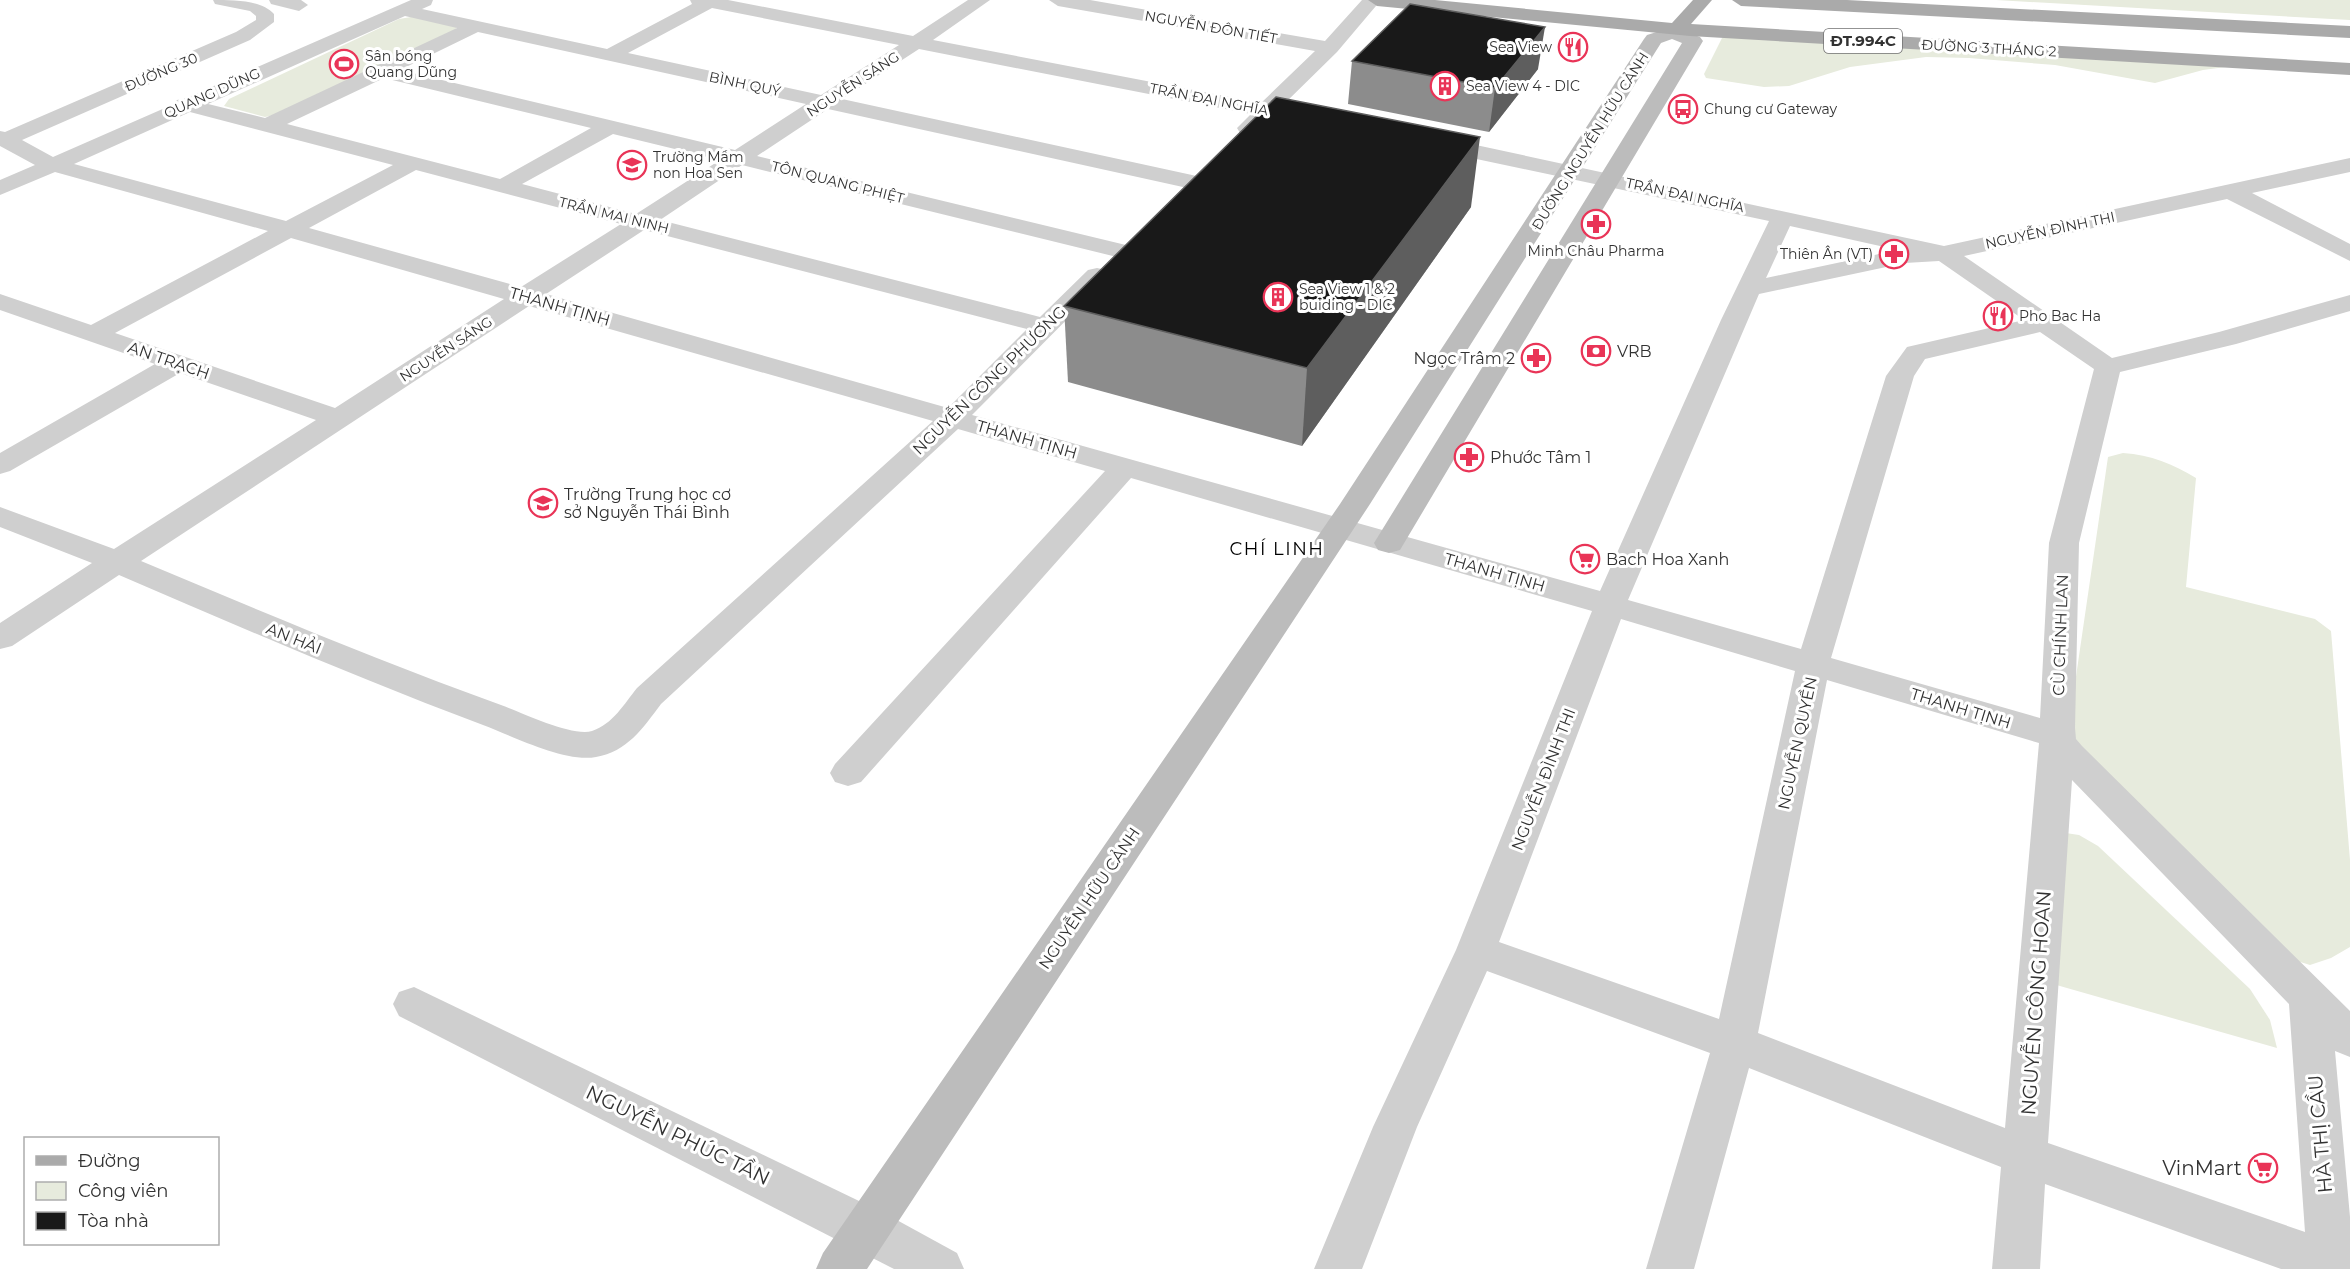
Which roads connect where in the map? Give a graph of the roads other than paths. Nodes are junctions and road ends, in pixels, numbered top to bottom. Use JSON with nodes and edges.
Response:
{"nodes":[{"id":1,"x":222,"y":0,"type":"edge"},
{"id":2,"x":278,"y":0,"type":"edge"},
{"id":3,"x":425,"y":0,"type":"edge"},
{"id":4,"x":981,"y":0,"type":"edge"},
{"id":5,"x":1058,"y":0,"type":"edge"},
{"id":6,"x":1372,"y":0,"type":"edge"},
{"id":7,"x":1377,"y":0,"type":"edge"},
{"id":8,"x":1492,"y":0,"type":"edge"},
{"id":9,"x":1741,"y":0,"type":"edge"},
{"id":10,"x":704,"y":1,"type":"edge"},
{"id":11,"x":1599,"y":2,"type":"dead end"},
{"id":12,"x":299,"y":5,"type":"dead end"},
{"id":13,"x":403,"y":10,"type":"junction"},
{"id":14,"x":1686,"y":19,"type":"edge"},
{"id":15,"x":476,"y":26,"type":"junction"},
{"id":16,"x":2350,"y":32,"type":"edge"},
{"id":17,"x":243,"y":36,"type":"junction"},
{"id":18,"x":916,"y":43,"type":"junction"},
{"id":19,"x":1330,"y":48,"type":"junction"},
{"id":20,"x":2350,"y":48,"type":"edge"},
{"id":21,"x":306,"y":52,"type":"junction"},
{"id":22,"x":610,"y":55,"type":"junction"},
{"id":23,"x":2350,"y":59,"type":"edge"},
{"id":24,"x":2350,"y":69,"type":"edge"},
{"id":25,"x":381,"y":71,"type":"junction"},
{"id":26,"x":825,"y":102,"type":"junction"},
{"id":27,"x":184,"y":104,"type":"junction"},
{"id":28,"x":1267,"y":110,"type":"junction"},
{"id":29,"x":1302,"y":117,"type":"edge"},
{"id":30,"x":268,"y":125,"type":"junction"},
{"id":31,"x":609,"y":127,"type":"junction"},
{"id":32,"x":3,"y":138,"type":"edge"},
{"id":33,"x":1408,"y":138,"type":"edge"},
{"id":34,"x":1234,"y":142,"type":"edge"},
{"id":35,"x":738,"y":158,"type":"junction"},
{"id":36,"x":412,"y":163,"type":"junction"},
{"id":37,"x":50,"y":165,"type":"junction"},
{"id":38,"x":2350,"y":165,"type":"edge"},
{"id":39,"x":1573,"y":171,"type":"junction"},
{"id":40,"x":1610,"y":179,"type":"junction"},
{"id":41,"x":503,"y":186,"type":"junction"},
{"id":42,"x":0,"y":188,"type":"edge"},
{"id":43,"x":2229,"y":191,"type":"junction"},
{"id":44,"x":1168,"y":205,"type":"edge"},
{"id":45,"x":1784,"y":217,"type":"junction"},
{"id":46,"x":640,"y":222,"type":"junction"},
{"id":47,"x":291,"y":230,"type":"junction"},
{"id":48,"x":1129,"y":243,"type":"joint"},
{"id":49,"x":1944,"y":253,"type":"junction"},
{"id":50,"x":2350,"y":254,"type":"edge"},
{"id":51,"x":1749,"y":289,"type":"junction"},
{"id":52,"x":527,"y":297,"type":"junction"},
{"id":53,"x":0,"y":302,"type":"edge"},
{"id":54,"x":2350,"y":303,"type":"edge"},
{"id":55,"x":2044,"y":323,"type":"junction"},
{"id":56,"x":1045,"y":326,"type":"junction"},
{"id":57,"x":93,"y":334,"type":"junction"},
{"id":58,"x":177,"y":363,"type":"junction"},
{"id":59,"x":2108,"y":368,"type":"junction"},
{"id":60,"x":338,"y":418,"type":"junction"},
{"id":61,"x":953,"y":418,"type":"junction"},
{"id":62,"x":0,"y":465,"type":"edge"},
{"id":63,"x":1125,"y":467,"type":"junction"},
{"id":64,"x":0,"y":516,"type":"edge"},
{"id":65,"x":1339,"y":528,"type":"junction"},
{"id":66,"x":1389,"y":543,"type":"junction"},
{"id":67,"x":117,"y":562,"type":"junction"},
{"id":68,"x":1610,"y":605,"type":"junction"},
{"id":69,"x":0,"y":638,"type":"edge"},
{"id":70,"x":1813,"y":663,"type":"junction"},
{"id":71,"x":2057,"y":736,"type":"junction"},
{"id":72,"x":594,"y":746,"type":"joint"},
{"id":73,"x":848,"y":773,"type":"dead end"},
{"id":74,"x":1476,"y":950,"type":"junction"},
{"id":75,"x":2308,"y":999,"type":"junction"},
{"id":76,"x":414,"y":1004,"type":"dead end"},
{"id":77,"x":2350,"y":1039,"type":"edge"},
{"id":78,"x":1734,"y":1043,"type":"junction"},
{"id":79,"x":2025,"y":1156,"type":"junction"},
{"id":80,"x":867,"y":1229,"type":"junction"},
{"id":81,"x":2330,"y":1267,"type":"edge"},
{"id":82,"x":840,"y":1269,"type":"edge"},
{"id":83,"x":940,"y":1269,"type":"edge"},
{"id":84,"x":1338,"y":1269,"type":"edge"},
{"id":85,"x":1670,"y":1269,"type":"edge"},
{"id":86,"x":2016,"y":1269,"type":"edge"}],
"edges":[{"from":1,"to":17,"type":"street","name":"ĐƯỜNG 30"},
{"from":2,"to":12,"type":"street"},
{"from":3,"to":13,"type":"street","name":"QUANG DŨNG"},
{"from":4,"to":18,"type":"street","name":"NGUYỄN SÁNG"},
{"from":5,"to":19,"type":"street","name":"NGUYỄN ĐÔN TIẾT"},
{"from":6,"to":19,"type":"street"},
{"from":7,"to":14,"type":"main road","name":"ĐƯỜNG 3 THÁNG 2","number":"ĐT.994C"},
{"from":8,"to":14,"type":"main road","name":"ĐƯỜNG 3 THÁNG 2","number":"ĐT.994C"},
{"from":9,"to":16,"type":"main road","number":"ĐT.994C"},
{"from":10,"to":18,"type":"street","name":"TRẦN ĐẠI NGHĨA"},
{"from":10,"to":22,"type":"street"},
{"from":11,"to":14,"type":"main road","name":"ĐƯỜNG 3 THÁNG 2","number":"ĐT.994C"},
{"from":13,"to":15,"type":"street","name":"BÌNH QUÝ"},
{"from":13,"to":21,"type":"street","name":"QUANG DŨNG"},
{"from":14,"to":20,"type":"main road","name":"ĐƯỜNG 3 THÁNG 2","number":"ĐT.994C"},
{"from":14,"to":23,"type":"main road","name":"ĐƯỜNG 3 THÁNG 2","number":"ĐT.994C"},
{"from":14,"to":24,"type":"main road","name":"ĐƯỜNG 3 THÁNG 2","number":"ĐT.994C"},
{"from":14,"to":39,"type":"main road","name":"ĐƯỜNG NGUYỄN HỮU CẢNH"},
{"from":14,"to":40,"type":"main road"},
{"from":15,"to":22,"type":"street","name":"BÌNH QUÝ"},
{"from":15,"to":25,"type":"street"},
{"from":17,"to":21,"type":"street"},
{"from":17,"to":32,"type":"street","name":"ĐƯỜNG 30"},
{"from":18,"to":26,"type":"street","name":"NGUYỄN SÁNG"},
{"from":18,"to":28,"type":"street","name":"TRẦN ĐẠI NGHĨA"},
{"from":19,"to":28,"type":"street"},
{"from":21,"to":27,"type":"street","name":"QUANG DŨNG"},
{"from":22,"to":26,"type":"street","name":"BÌNH QUÝ"},
{"from":25,"to":30,"type":"street"},
{"from":25,"to":31,"type":"street","name":"TÔN QUANG PHIỆT"},
{"from":26,"to":35,"type":"street","name":"NGUYỄN SÁNG"},
{"from":26,"to":44,"type":"street","name":"BÌNH QUÝ"},
{"from":27,"to":30,"type":"street","name":"TRẦN MAI NINH"},
{"from":27,"to":37,"type":"street","name":"QUANG DŨNG"},
{"from":28,"to":29,"type":"street","name":"TRẦN ĐẠI NGHĨA"},
{"from":28,"to":34,"type":"street"},
{"from":30,"to":36,"type":"street","name":"TRẦN MAI NINH"},
{"from":31,"to":35,"type":"street","name":"TÔN QUANG PHIỆT"},
{"from":31,"to":41,"type":"street"},
{"from":32,"to":37,"type":"street","name":"THANH TỊNH"},
{"from":33,"to":39,"type":"street","name":"TRẦN ĐẠI NGHĨA"},
{"from":35,"to":46,"type":"street","name":"NGUYỄN SÁNG"},
{"from":35,"to":48,"type":"street","name":"TÔN QUANG PHIỆT"},
{"from":36,"to":41,"type":"street","name":"TRẦN MAI NINH"},
{"from":36,"to":47,"type":"street"},
{"from":37,"to":42,"type":"street","name":"QUANG DŨNG"},
{"from":37,"to":47,"type":"street","name":"THANH TỊNH"},
{"from":38,"to":43,"type":"street","name":"NGUYỄN ĐÌNH THI"},
{"from":39,"to":40,"type":"street","name":"TRẦN ĐẠI NGHĨA"},
{"from":39,"to":65,"type":"main road","name":"ĐƯỜNG NGUYỄN HỮU CẢNH"},
{"from":40,"to":45,"type":"street","name":"TRẦN ĐẠI NGHĨA"},
{"from":40,"to":66,"type":"main road"},
{"from":41,"to":46,"type":"street","name":"TRẦN MAI NINH"},
{"from":43,"to":49,"type":"street","name":"NGUYỄN ĐÌNH THI"},
{"from":43,"to":50,"type":"street"},
{"from":45,"to":49,"type":"street","name":"TRẦN ĐẠI NGHĨA"},
{"from":45,"to":51,"type":"street","name":"NGUYỄN ĐÌNH THI"},
{"from":46,"to":52,"type":"street","name":"NGUYỄN SÁNG"},
{"from":46,"to":56,"type":"street","name":"TRẦN MAI NINH"},
{"from":47,"to":52,"type":"street","name":"THANH TỊNH"},
{"from":47,"to":57,"type":"street"},
{"from":48,"to":56,"type":"street","name":"NGUYỄN CÔNG PHƯƠNG"},
{"from":49,"to":51,"type":"street","name":"NGUYỄN ĐÌNH THI"},
{"from":49,"to":55,"type":"street","name":"TRẦN ĐẠI NGHĨA"},
{"from":51,"to":68,"type":"street","name":"NGUYỄN ĐÌNH THI"},
{"from":52,"to":60,"type":"street","name":"NGUYỄN SÁNG"},
{"from":52,"to":61,"type":"street","name":"THANH TỊNH"},
{"from":53,"to":57,"type":"street","name":"AN TRẠCH"},
{"from":54,"to":59,"type":"street"},
{"from":55,"to":59,"type":"street","name":"TRẦN ĐẠI NGHĨA"},
{"from":55,"to":70,"type":"street","name":"NGUYỄN QUYỀN"},
{"from":56,"to":61,"type":"street","name":"NGUYỄN CÔNG PHƯƠNG"},
{"from":57,"to":58,"type":"street","name":"AN TRẠCH"},
{"from":58,"to":60,"type":"street","name":"AN TRẠCH"},
{"from":58,"to":62,"type":"street"},
{"from":59,"to":71,"type":"street","name":"CÙ CHÍNH LAN"},
{"from":60,"to":67,"type":"street","name":"NGUYỄN SÁNG"},
{"from":61,"to":63,"type":"street","name":"THANH TỊNH"},
{"from":61,"to":72,"type":"street","name":"NGUYỄN CÔNG PHƯƠNG"},
{"from":63,"to":65,"type":"street","name":"THANH TỊNH"},
{"from":63,"to":73,"type":"street"},
{"from":64,"to":67,"type":"street","name":"AN HẢI"},
{"from":65,"to":66,"type":"street","name":"THANH TỊNH"},
{"from":65,"to":80,"type":"main road","name":"NGUYỄN HỮU CẢNH"},
{"from":66,"to":68,"type":"street","name":"THANH TỊNH"},
{"from":67,"to":69,"type":"street","name":"NGUYỄN SÁNG"},
{"from":67,"to":72,"type":"street","name":"AN HẢI"},
{"from":68,"to":70,"type":"street","name":"THANH TỊNH"},
{"from":68,"to":74,"type":"street","name":"NGUYỄN ĐÌNH THI"},
{"from":70,"to":71,"type":"street","name":"THANH TỊNH"},
{"from":70,"to":78,"type":"street","name":"NGUYỄN QUYỀN"},
{"from":71,"to":75,"type":"street"},
{"from":71,"to":79,"type":"street","name":"NGUYỄN CÔNG HOAN"},
{"from":74,"to":78,"type":"street"},
{"from":74,"to":84,"type":"street","name":"NGUYỄN ĐÌNH THI"},
{"from":75,"to":77,"type":"street"},
{"from":75,"to":81,"type":"street","name":"HÀ THỊ CẦU"},
{"from":76,"to":80,"type":"street","name":"NGUYỄN PHÚC TẦN"},
{"from":78,"to":79,"type":"street"},
{"from":78,"to":85,"type":"street","name":"NGUYỄN QUYỀN"},
{"from":79,"to":81,"type":"street"},
{"from":79,"to":86,"type":"street","name":"NGUYỄN CÔNG HOAN"},
{"from":80,"to":82,"type":"main road","name":"NGUYỄN HỮU CẢNH"},
{"from":80,"to":83,"type":"street","name":"NGUYỄN PHÚC TẦN"}]}
